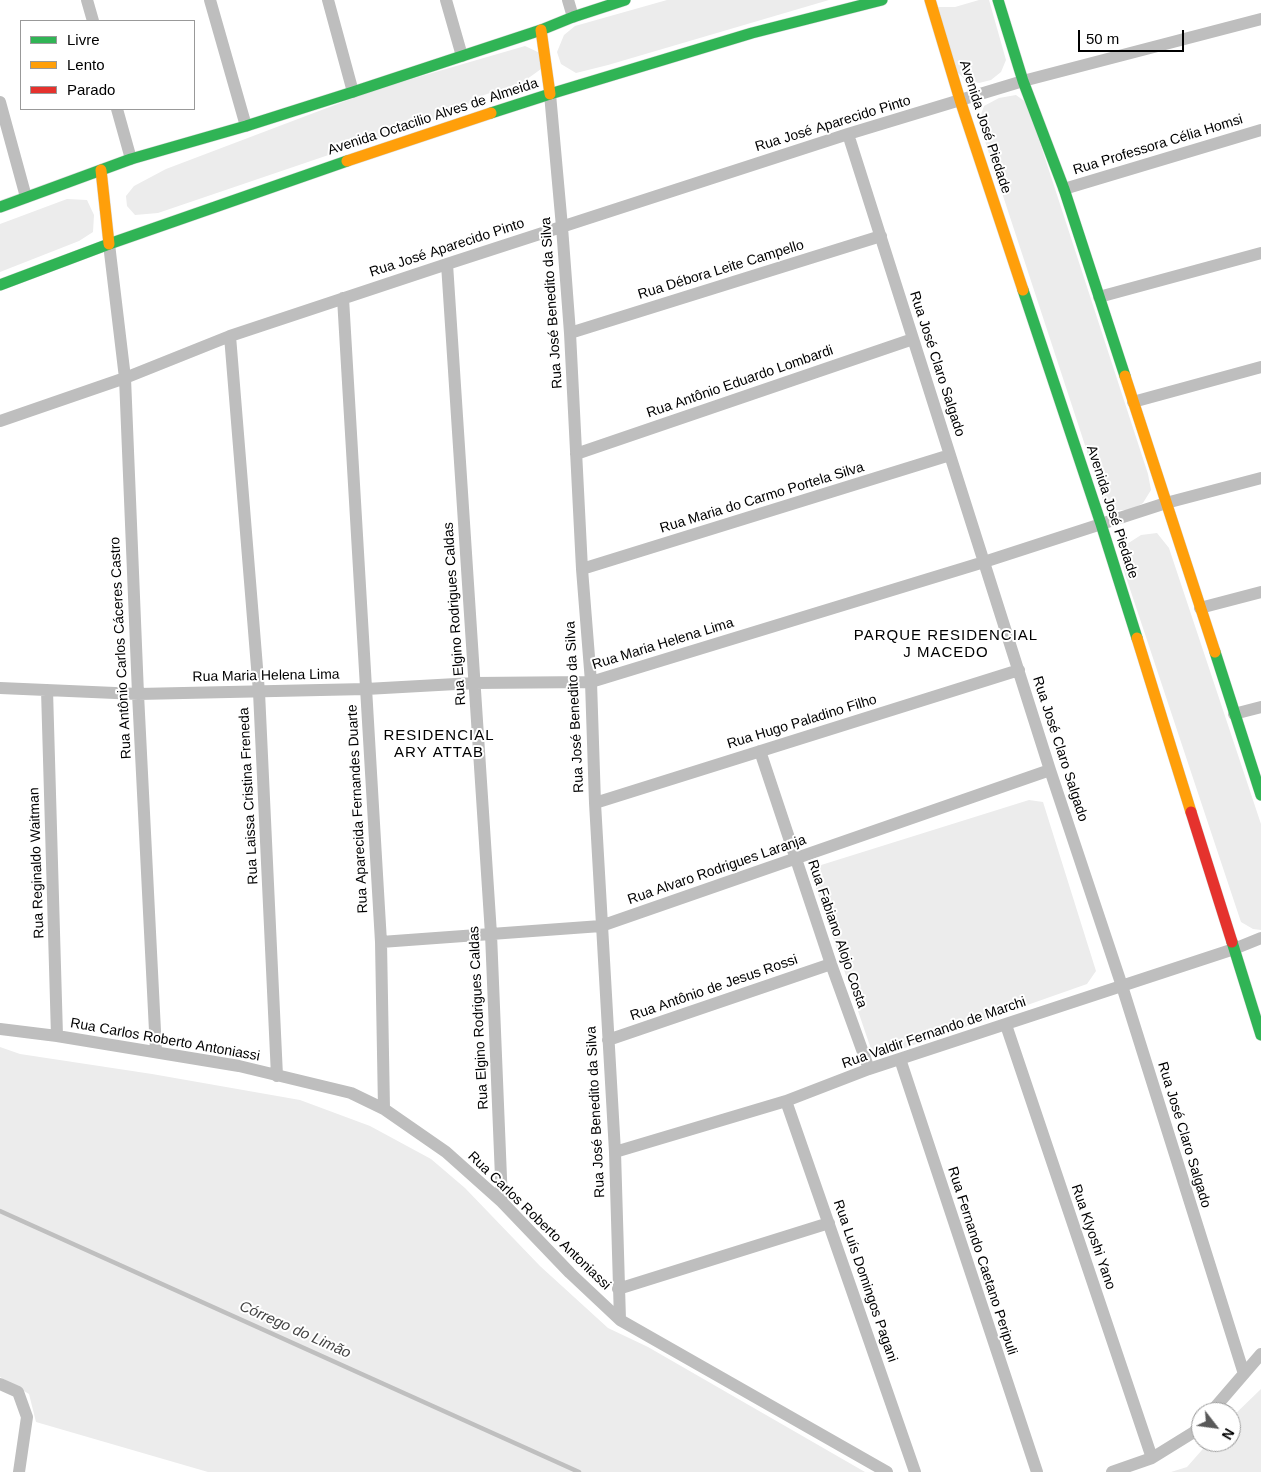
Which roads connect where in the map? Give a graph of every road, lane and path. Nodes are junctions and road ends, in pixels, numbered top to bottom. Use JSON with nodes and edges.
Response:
{"nodes":[{"id":1,"x":86,"y":0,"type":"edge"},
{"id":2,"x":210,"y":0,"type":"edge"},
{"id":3,"x":328,"y":0,"type":"edge"},
{"id":4,"x":446,"y":0,"type":"edge"},
{"id":5,"x":568,"y":0,"type":"edge"},
{"id":6,"x":624,"y":0,"type":"edge"},
{"id":7,"x":882,"y":0,"type":"edge"},
{"id":8,"x":930,"y":0,"type":"edge"},
{"id":9,"x":998,"y":0,"type":"edge"},
{"id":10,"x":573,"y":17,"type":"junction"},
{"id":11,"x":1261,"y":19,"type":"edge"},
{"id":12,"x":92,"y":20,"type":"edge"},
{"id":13,"x":542,"y":30,"type":"junction"},
{"id":14,"x":462,"y":56,"type":"junction"},
{"id":15,"x":1023,"y":81,"type":"junction"},
{"id":16,"x":353,"y":92,"type":"junction"},
{"id":17,"x":550,"y":94,"type":"junction"},
{"id":18,"x":960,"y":100,"type":"junction"},
{"id":19,"x":0,"y":102,"type":"edge"},
{"id":20,"x":117,"y":110,"type":"edge"},
{"id":21,"x":246,"y":126,"type":"junction"},
{"id":22,"x":1261,"y":130,"type":"edge"},
{"id":23,"x":848,"y":134,"type":"junction"},
{"id":24,"x":131,"y":159,"type":"junction"},
{"id":25,"x":102,"y":170,"type":"junction"},
{"id":26,"x":1064,"y":189,"type":"junction"},
{"id":27,"x":26,"y":197,"type":"junction"},
{"id":28,"x":0,"y":207,"type":"edge"},
{"id":29,"x":562,"y":227,"type":"junction"},
{"id":30,"x":880,"y":236,"type":"junction"},
{"id":31,"x":108,"y":244,"type":"junction"},
{"id":32,"x":1261,"y":253,"type":"edge"},
{"id":33,"x":447,"y":264,"type":"junction"},
{"id":34,"x":0,"y":285,"type":"edge"},
{"id":35,"x":1099,"y":297,"type":"junction"},
{"id":36,"x":342,"y":298,"type":"junction"},
{"id":37,"x":570,"y":333,"type":"junction"},
{"id":38,"x":230,"y":336,"type":"junction"},
{"id":39,"x":913,"y":339,"type":"junction"},
{"id":40,"x":1261,"y":367,"type":"edge"},
{"id":41,"x":125,"y":378,"type":"junction"},
{"id":42,"x":1133,"y":402,"type":"junction"},
{"id":43,"x":0,"y":421,"type":"edge"},
{"id":44,"x":576,"y":454,"type":"junction"},
{"id":45,"x":950,"y":455,"type":"junction"},
{"id":46,"x":1261,"y":478,"type":"edge"},
{"id":47,"x":1166,"y":503,"type":"junction"},
{"id":48,"x":1100,"y":524,"type":"junction"},
{"id":49,"x":984,"y":562,"type":"junction"},
{"id":50,"x":582,"y":569,"type":"junction"},
{"id":51,"x":1261,"y":592,"type":"edge"},
{"id":52,"x":1200,"y":608,"type":"junction"},
{"id":53,"x":1018,"y":670,"type":"junction"},
{"id":54,"x":591,"y":682,"type":"junction"},
{"id":55,"x":474,"y":683,"type":"junction"},
{"id":56,"x":0,"y":688,"type":"edge"},
{"id":57,"x":366,"y":689,"type":"junction"},
{"id":58,"x":47,"y":690,"type":"junction"},
{"id":59,"x":260,"y":692,"type":"junction"},
{"id":60,"x":138,"y":694,"type":"junction"},
{"id":61,"x":1261,"y":707,"type":"edge"},
{"id":62,"x":1234,"y":714,"type":"junction"},
{"id":63,"x":760,"y":751,"type":"junction"},
{"id":64,"x":1050,"y":770,"type":"junction"},
{"id":65,"x":1261,"y":795,"type":"edge"},
{"id":66,"x":595,"y":803,"type":"junction"},
{"id":67,"x":796,"y":858,"type":"junction"},
{"id":68,"x":601,"y":926,"type":"junction"},
{"id":69,"x":491,"y":934,"type":"junction"},
{"id":70,"x":1261,"y":938,"type":"edge"},
{"id":71,"x":381,"y":942,"type":"junction"},
{"id":72,"x":1234,"y":949,"type":"junction"},
{"id":73,"x":831,"y":964,"type":"junction"},
{"id":74,"x":1122,"y":986,"type":"junction"},
{"id":75,"x":1006,"y":1024,"type":"junction"},
{"id":76,"x":0,"y":1029,"type":"edge"},
{"id":77,"x":1261,"y":1034,"type":"edge"},
{"id":78,"x":57,"y":1036,"type":"junction"},
{"id":79,"x":608,"y":1040,"type":"junction"},
{"id":80,"x":156,"y":1051,"type":"junction"},
{"id":81,"x":900,"y":1059,"type":"junction"},
{"id":82,"x":869,"y":1069,"type":"junction"},
{"id":83,"x":277,"y":1076,"type":"junction"},
{"id":84,"x":786,"y":1100,"type":"junction"},
{"id":85,"x":384,"y":1108,"type":"junction"},
{"id":86,"x":615,"y":1152,"type":"junction"},
{"id":87,"x":502,"y":1202,"type":"junction"},
{"id":88,"x":830,"y":1223,"type":"junction"},
{"id":89,"x":618,"y":1289,"type":"junction"},
{"id":90,"x":620,"y":1320,"type":"junction"},
{"id":91,"x":1261,"y":1354,"type":"edge"},
{"id":92,"x":1244,"y":1374,"type":"junction"},
{"id":93,"x":0,"y":1384,"type":"edge"},
{"id":94,"x":1220,"y":1402,"type":"edge"},
{"id":95,"x":1191,"y":1434,"type":"edge"},
{"id":96,"x":1152,"y":1458,"type":"junction"},
{"id":97,"x":19,"y":1472,"type":"edge"},
{"id":98,"x":887,"y":1472,"type":"edge"},
{"id":99,"x":915,"y":1472,"type":"edge"},
{"id":100,"x":1037,"y":1472,"type":"edge"},
{"id":101,"x":1112,"y":1472,"type":"edge"}],
"edges":[{"from":1,"to":12,"type":"street"},
{"from":2,"to":21,"type":"street"},
{"from":3,"to":16,"type":"street"},
{"from":4,"to":14,"type":"street"},
{"from":5,"to":10,"type":"street"},
{"from":6,"to":10,"type":"main road"},
{"from":7,"to":17,"type":"main road","name":"Avenida Octacilio Alves de Almeida"},
{"from":8,"to":18,"type":"main road","name":"Avenida José Piedade"},
{"from":9,"to":15,"type":"main road"},
{"from":10,"to":13,"type":"main road"},
{"from":11,"to":15,"type":"street","name":"Rua José Aparecido Pinto"},
{"from":13,"to":14,"type":"main road"},
{"from":13,"to":17,"type":"main road"},
{"from":14,"to":16,"type":"main road"},
{"from":15,"to":18,"type":"street","name":"Rua José Aparecido Pinto"},
{"from":15,"to":26,"type":"main road"},
{"from":16,"to":21,"type":"main road"},
{"from":17,"to":29,"type":"street","name":"Rua José Benedito da Silva"},
{"from":17,"to":31,"type":"main road","name":"Avenida Octacilio Alves de Almeida"},
{"from":18,"to":23,"type":"street","name":"Rua José Aparecido Pinto"},
{"from":18,"to":48,"type":"main road","name":"Avenida José Piedade"},
{"from":19,"to":27,"type":"street"},
{"from":20,"to":24,"type":"street"},
{"from":21,"to":24,"type":"main road"},
{"from":22,"to":26,"type":"street","name":"Rua Professora Célia Homsi"},
{"from":23,"to":29,"type":"street","name":"Rua José Aparecido Pinto"},
{"from":23,"to":30,"type":"street","name":"Rua José Claro Salgado"},
{"from":24,"to":25,"type":"main road"},
{"from":25,"to":27,"type":"main road"},
{"from":25,"to":31,"type":"main road"},
{"from":26,"to":35,"type":"main road"},
{"from":27,"to":28,"type":"main road"},
{"from":29,"to":33,"type":"street","name":"Rua José Aparecido Pinto"},
{"from":29,"to":37,"type":"street","name":"Rua José Benedito da Silva"},
{"from":30,"to":37,"type":"street","name":"Rua Débora Leite Campello"},
{"from":30,"to":39,"type":"street","name":"Rua José Claro Salgado"},
{"from":31,"to":34,"type":"main road","name":"Avenida Octacilio Alves de Almeida"},
{"from":31,"to":41,"type":"street","name":"Rua Antônio Carlos Cáceres Castro"},
{"from":32,"to":35,"type":"street"},
{"from":33,"to":36,"type":"street","name":"Rua José Aparecido Pinto"},
{"from":33,"to":55,"type":"street","name":"Rua Elgino Rodrigues Caldas"},
{"from":35,"to":42,"type":"main road"},
{"from":36,"to":38,"type":"street","name":"Rua José Aparecido Pinto"},
{"from":36,"to":57,"type":"street","name":"Rua Aparecida Fernandes Duarte"},
{"from":37,"to":44,"type":"street","name":"Rua José Benedito da Silva"},
{"from":38,"to":41,"type":"street","name":"Rua José Aparecido Pinto"},
{"from":38,"to":59,"type":"street","name":"Rua Laissa Cristina Freneda"},
{"from":39,"to":44,"type":"street","name":"Rua Antônio Eduardo Lombardi"},
{"from":39,"to":45,"type":"street","name":"Rua José Claro Salgado"},
{"from":40,"to":42,"type":"street"},
{"from":41,"to":43,"type":"street","name":"Rua José Aparecido Pinto"},
{"from":41,"to":60,"type":"street","name":"Rua Antônio Carlos Cáceres Castro"},
{"from":42,"to":47,"type":"main road"},
{"from":44,"to":50,"type":"street","name":"Rua José Benedito da Silva"},
{"from":45,"to":49,"type":"street","name":"Rua José Claro Salgado"},
{"from":45,"to":50,"type":"street","name":"Rua Maria do Carmo Portela Silva"},
{"from":46,"to":47,"type":"street","name":"Rua Maria Helena Lima"},
{"from":47,"to":48,"type":"street","name":"Rua Maria Helena Lima"},
{"from":47,"to":52,"type":"main road"},
{"from":48,"to":49,"type":"street","name":"Rua Maria Helena Lima"},
{"from":48,"to":72,"type":"main road","name":"Avenida José Piedade"},
{"from":49,"to":53,"type":"street","name":"Rua José Claro Salgado"},
{"from":49,"to":54,"type":"street","name":"Rua Maria Helena Lima"},
{"from":50,"to":54,"type":"street","name":"Rua José Benedito da Silva"},
{"from":51,"to":52,"type":"street"},
{"from":52,"to":62,"type":"main road"},
{"from":53,"to":63,"type":"street","name":"Rua Hugo Paladino Filho"},
{"from":53,"to":64,"type":"street","name":"Rua José Claro Salgado"},
{"from":54,"to":55,"type":"street","name":"Rua Maria Helena Lima"},
{"from":54,"to":66,"type":"street","name":"Rua José Benedito da Silva"},
{"from":55,"to":57,"type":"street","name":"Rua Maria Helena Lima"},
{"from":55,"to":69,"type":"street","name":"Rua Elgino Rodrigues Caldas"},
{"from":56,"to":58,"type":"street","name":"Rua Maria Helena Lima"},
{"from":57,"to":59,"type":"street","name":"Rua Maria Helena Lima"},
{"from":57,"to":71,"type":"street","name":"Rua Aparecida Fernandes Duarte"},
{"from":58,"to":60,"type":"street","name":"Rua Maria Helena Lima"},
{"from":58,"to":78,"type":"street","name":"Rua Reginaldo Waitman"},
{"from":59,"to":60,"type":"street","name":"Rua Maria Helena Lima"},
{"from":59,"to":83,"type":"street","name":"Rua Laissa Cristina Freneda"},
{"from":60,"to":80,"type":"street","name":"Rua Antônio Carlos Cáceres Castro"},
{"from":61,"to":62,"type":"street"},
{"from":62,"to":65,"type":"main road"},
{"from":63,"to":66,"type":"street","name":"Rua Hugo Paladino Filho"},
{"from":63,"to":67,"type":"street","name":"Rua Fabiano Alojo Costa"},
{"from":64,"to":67,"type":"street","name":"Rua Alvaro Rodrigues Laranja"},
{"from":64,"to":74,"type":"street","name":"Rua José Claro Salgado"},
{"from":66,"to":68,"type":"street","name":"Rua José Benedito da Silva"},
{"from":67,"to":68,"type":"street","name":"Rua Alvaro Rodrigues Laranja"},
{"from":67,"to":73,"type":"street","name":"Rua Fabiano Alojo Costa"},
{"from":68,"to":69,"type":"street","name":"Rua Alvaro Rodrigues Laranja"},
{"from":68,"to":79,"type":"street","name":"Rua José Benedito da Silva"},
{"from":69,"to":71,"type":"street","name":"Rua Alvaro Rodrigues Laranja"},
{"from":69,"to":87,"type":"street","name":"Rua Elgino Rodrigues Caldas"},
{"from":70,"to":72,"type":"street","name":"Rua Valdir Fernando de Marchi"},
{"from":71,"to":85,"type":"street","name":"Rua Aparecida Fernandes Duarte"},
{"from":72,"to":74,"type":"street","name":"Rua Valdir Fernando de Marchi"},
{"from":72,"to":77,"type":"main road","name":"Avenida José Piedade"},
{"from":73,"to":79,"type":"street","name":"Rua Antônio de Jesus Rossi"},
{"from":73,"to":82,"type":"street","name":"Rua Fabiano Alojo Costa"},
{"from":74,"to":75,"type":"street","name":"Rua Valdir Fernando de Marchi"},
{"from":74,"to":92,"type":"street","name":"Rua José Claro Salgado"},
{"from":75,"to":81,"type":"street","name":"Rua Valdir Fernando de Marchi"},
{"from":75,"to":96,"type":"street","name":"Rua Klyoshi Yano"},
{"from":76,"to":78,"type":"street","name":"Rua Carlos Roberto Antoniassi"},
{"from":78,"to":80,"type":"street","name":"Rua Carlos Roberto Antoniassi"},
{"from":79,"to":86,"type":"street","name":"Rua José Benedito da Silva"},
{"from":80,"to":83,"type":"street","name":"Rua Carlos Roberto Antoniassi"},
{"from":81,"to":82,"type":"street","name":"Rua Valdir Fernando de Marchi"},
{"from":81,"to":100,"type":"street","name":"Rua Fernando Caetano Peripuli"},
{"from":82,"to":84,"type":"street","name":"Rua Valdir Fernando de Marchi"},
{"from":83,"to":85,"type":"street","name":"Rua Carlos Roberto Antoniassi"},
{"from":84,"to":86,"type":"street","name":"Rua Valdir Fernando de Marchi"},
{"from":84,"to":88,"type":"street","name":"Rua Luís Domingos Pagani"},
{"from":85,"to":87,"type":"street","name":"Rua Carlos Roberto Antoniassi"},
{"from":86,"to":89,"type":"street","name":"Rua José Benedito da Silva"},
{"from":87,"to":90,"type":"street","name":"Rua Carlos Roberto Antoniassi"},
{"from":88,"to":89,"type":"street"},
{"from":88,"to":99,"type":"street","name":"Rua Luís Domingos Pagani"},
{"from":89,"to":90,"type":"street","name":"Rua José Benedito da Silva"},
{"from":90,"to":98,"type":"street","name":"Rua Carlos Roberto Antoniassi"},
{"from":91,"to":92,"type":"street"},
{"from":92,"to":94,"type":"street"},
{"from":93,"to":97,"type":"street"},
{"from":95,"to":96,"type":"street"},
{"from":96,"to":101,"type":"street"}]}
